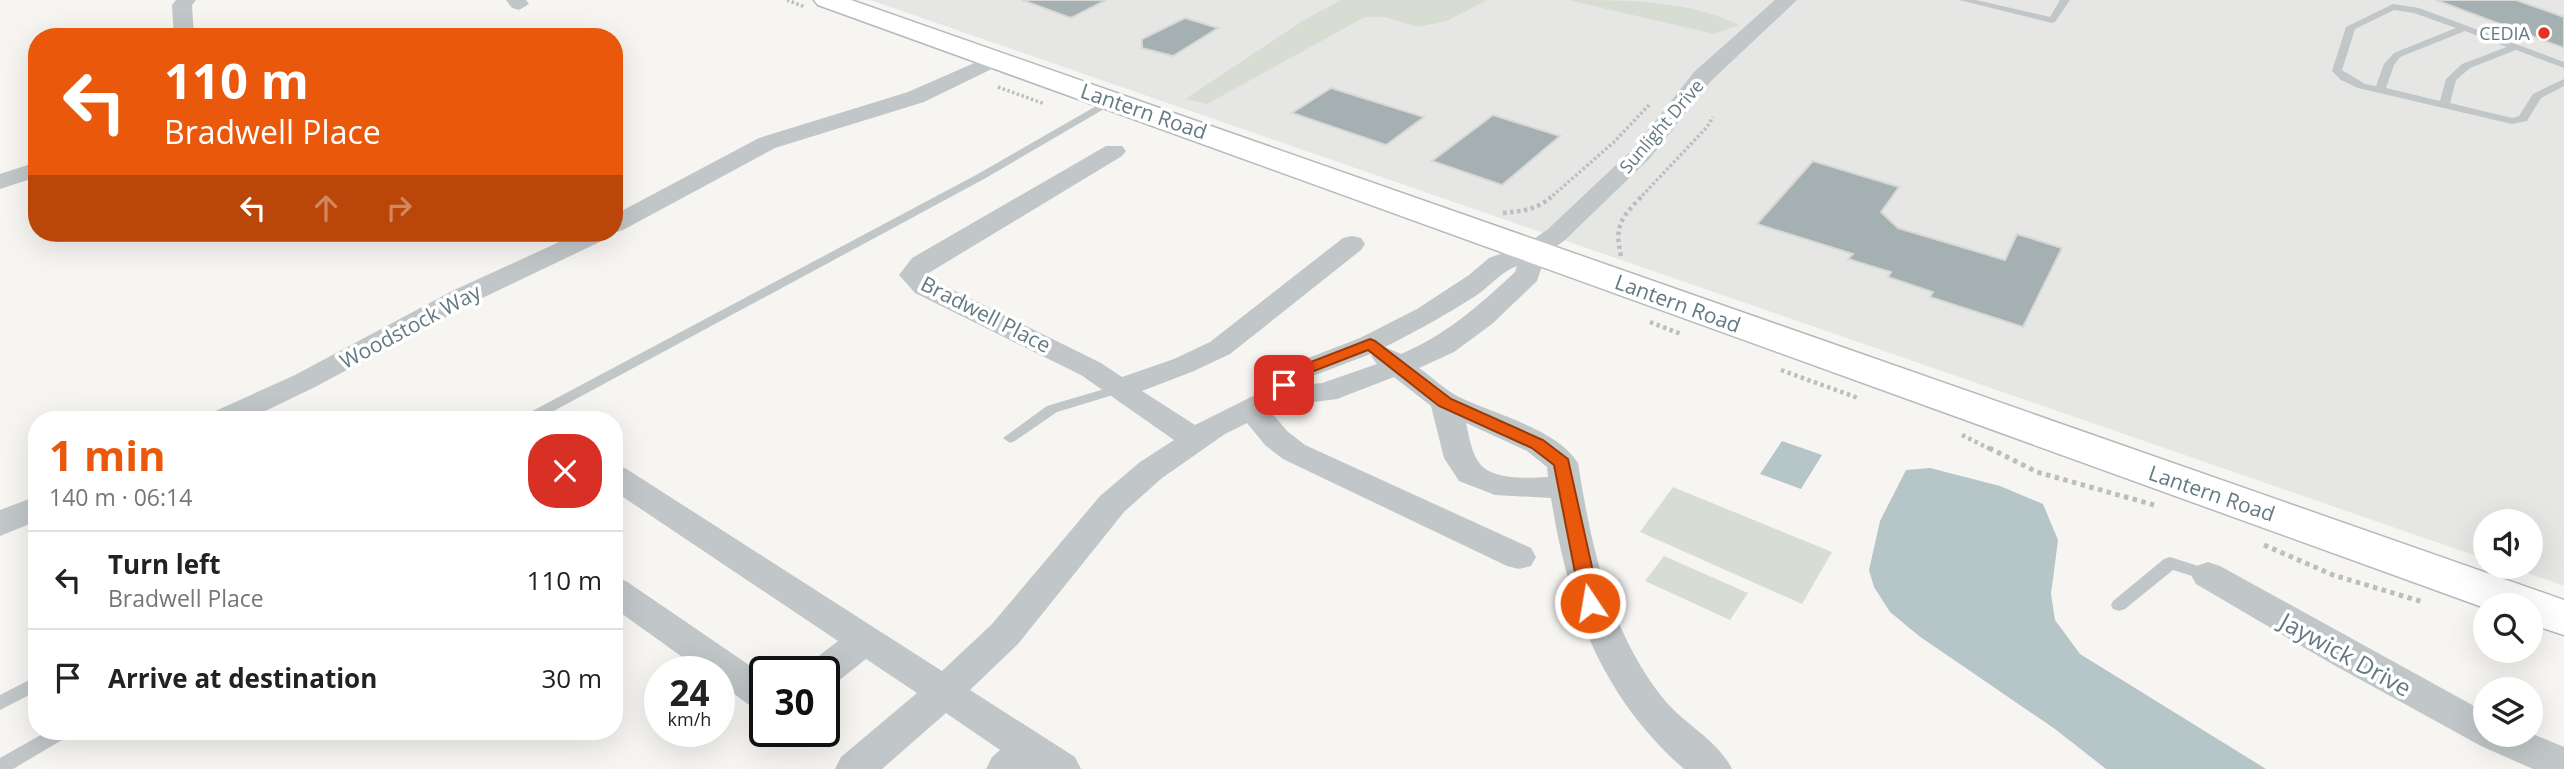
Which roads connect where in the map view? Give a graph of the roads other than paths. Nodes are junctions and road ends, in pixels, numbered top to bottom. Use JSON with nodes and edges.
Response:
{"nodes":[{"id":1,"x":186,"y":0,"type":"edge"},
{"id":2,"x":827,"y":0,"type":"edge"},
{"id":3,"x":1787,"y":0,"type":"edge"},
{"id":4,"x":1964,"y":0,"type":"edge"},
{"id":5,"x":2065,"y":0,"type":"edge"},
{"id":6,"x":183,"y":28,"type":"edge"},
{"id":7,"x":2465,"y":28,"type":"junction"},
{"id":8,"x":2516,"y":47,"type":"junction"},
{"id":9,"x":997,"y":59,"type":"junction"},
{"id":10,"x":2564,"y":65,"type":"edge"},
{"id":11,"x":2564,"y":82,"type":"edge"},
{"id":12,"x":2380,"y":90,"type":"junction"},
{"id":13,"x":1112,"y":100,"type":"junction"},
{"id":14,"x":2444,"y":105,"type":"junction"},
{"id":15,"x":1114,"y":151,"type":"dead end"},
{"id":16,"x":28,"y":172,"type":"edge"},
{"id":17,"x":0,"y":182,"type":"edge"},
{"id":18,"x":623,"y":220,"type":"edge"},
{"id":19,"x":580,"y":242,"type":"edge"},
{"id":20,"x":1352,"y":244,"type":"dead end"},
{"id":21,"x":1534,"y":251,"type":"junction"},
{"id":22,"x":1370,"y":344,"type":"junction"},
{"id":23,"x":1398,"y":366,"type":"junction"},
{"id":24,"x":1118,"y":390,"type":"junction"},
{"id":25,"x":1264,"y":402,"type":"junction"},
{"id":26,"x":1445,"y":402,"type":"junction"},
{"id":27,"x":241,"y":411,"type":"edge"},
{"id":28,"x":543,"y":411,"type":"edge"},
{"id":29,"x":1010,"y":438,"type":"dead end"},
{"id":30,"x":1195,"y":439,"type":"junction"},
{"id":31,"x":623,"y":482,"type":"edge"},
{"id":32,"x":1565,"y":486,"type":"junction"},
{"id":33,"x":28,"y":511,"type":"edge"},
{"id":34,"x":0,"y":524,"type":"edge"},
{"id":35,"x":1519,"y":557,"type":"dead end"},
{"id":36,"x":2208,"y":575,"type":"joint"},
{"id":37,"x":2494,"y":593,"type":"edge"},
{"id":38,"x":623,"y":596,"type":"edge"},
{"id":39,"x":2119,"y":605,"type":"dead end"},
{"id":40,"x":2543,"y":611,"type":"edge"},
{"id":41,"x":2564,"y":618,"type":"edge"},
{"id":42,"x":865,"y":640,"type":"junction"},
{"id":43,"x":840,"y":660,"type":"edge"},
{"id":44,"x":749,"y":685,"type":"edge"},
{"id":45,"x":28,"y":688,"type":"edge"},
{"id":46,"x":944,"y":692,"type":"junction"},
{"id":47,"x":0,"y":703,"type":"edge"},
{"id":48,"x":2473,"y":723,"type":"edge"},
{"id":49,"x":47,"y":740,"type":"edge"},
{"id":50,"x":2523,"y":747,"type":"edge"},
{"id":51,"x":1032,"y":762,"type":"edge"},
{"id":52,"x":2564,"y":765,"type":"edge"},
{"id":53,"x":0,"y":767,"type":"edge"},
{"id":54,"x":855,"y":769,"type":"edge"},
{"id":55,"x":1712,"y":769,"type":"edge"}],
"edges":[{"from":1,"to":6,"type":"street"},
{"from":2,"to":9,"type":"street","name":"Lantern Road"},
{"from":3,"to":21,"type":"street","name":"Sunlight Drive"},
{"from":4,"to":5,"type":"lane"},
{"from":7,"to":8,"type":"lane"},
{"from":7,"to":12,"type":"lane"},
{"from":7,"to":12,"type":"lane"},
{"from":8,"to":10,"type":"lane"},
{"from":8,"to":14,"type":"lane"},
{"from":9,"to":13,"type":"street","name":"Lantern Road"},
{"from":9,"to":18,"type":"street"},
{"from":11,"to":14,"type":"lane"},
{"from":12,"to":14,"type":"lane"},
{"from":13,"to":21,"type":"street","name":"Lantern Road"},
{"from":13,"to":28,"type":"lane"},
{"from":15,"to":24,"type":"street","name":"Bradwell Place"},
{"from":16,"to":17,"type":"street"},
{"from":19,"to":27,"type":"street","name":"Woodstock Way"},
{"from":20,"to":24,"type":"street"},
{"from":21,"to":22,"type":"street"},
{"from":21,"to":23,"type":"street"},
{"from":21,"to":37,"type":"street","name":"Lantern Road"},
{"from":22,"to":23,"type":"street"},
{"from":22,"to":25,"type":"street"},
{"from":23,"to":25,"type":"street"},
{"from":23,"to":26,"type":"street"},
{"from":24,"to":29,"type":"lane"},
{"from":24,"to":30,"type":"street","name":"Bradwell Place"},
{"from":25,"to":30,"type":"street"},
{"from":25,"to":35,"type":"street"},
{"from":26,"to":32,"type":"street"},
{"from":26,"to":32,"type":"street"},
{"from":30,"to":46,"type":"street"},
{"from":31,"to":42,"type":"street"},
{"from":32,"to":55,"type":"street"},
{"from":33,"to":34,"type":"street"},
{"from":36,"to":39,"type":"lane"},
{"from":36,"to":48,"type":"street","name":"Jaywick Drive"},
{"from":38,"to":44,"type":"street"},
{"from":40,"to":41,"type":"street","name":"Lantern Road"},
{"from":42,"to":43,"type":"street"},
{"from":42,"to":46,"type":"street"},
{"from":45,"to":47,"type":"lane"},
{"from":46,"to":51,"type":"street"},
{"from":46,"to":54,"type":"street"},
{"from":49,"to":53,"type":"lane"},
{"from":50,"to":52,"type":"street"}]}
